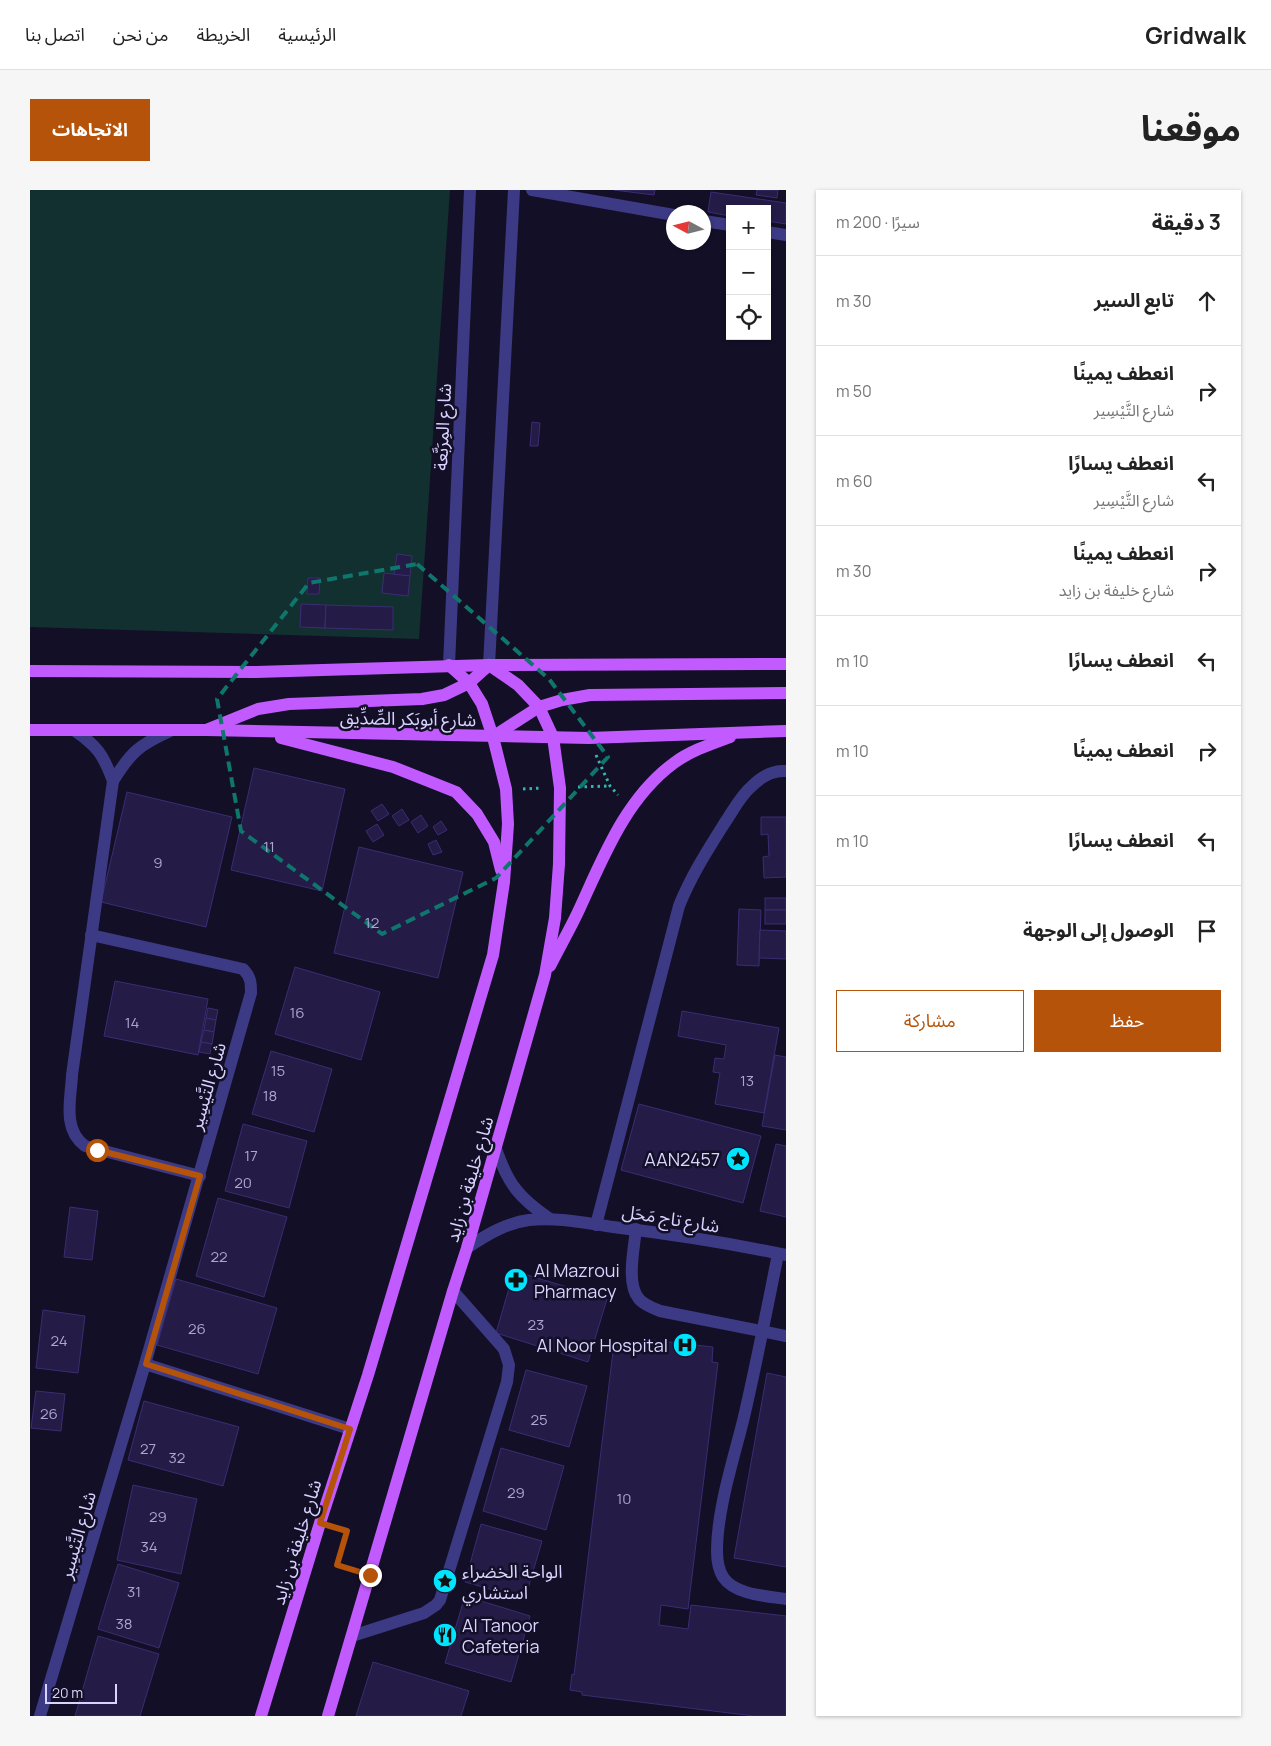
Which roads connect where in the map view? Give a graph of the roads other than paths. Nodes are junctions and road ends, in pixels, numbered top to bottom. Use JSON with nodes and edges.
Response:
{"nodes":[{"id":1,"x":470,"y":190,"type":"edge"},
{"id":2,"x":514,"y":190,"type":"edge"},
{"id":3,"x":532,"y":190,"type":"edge"},
{"id":4,"x":666,"y":214,"type":"edge"},
{"id":5,"x":711,"y":222,"type":"edge"},
{"id":6,"x":726,"y":224,"type":"edge"},
{"id":7,"x":771,"y":233,"type":"edge"},
{"id":8,"x":786,"y":235,"type":"edge"},
{"id":9,"x":786,"y":664,"type":"edge"},
{"id":10,"x":449,"y":665,"type":"junction"},
{"id":11,"x":489,"y":665,"type":"junction"},
{"id":12,"x":30,"y":671,"type":"edge"},
{"id":13,"x":469,"y":682,"type":"junction"},
{"id":14,"x":786,"y":693,"type":"edge"},
{"id":15,"x":539,"y":707,"type":"junction"},
{"id":16,"x":30,"y":730,"type":"edge"},
{"id":17,"x":74,"y":730,"type":"junction"},
{"id":18,"x":206,"y":730,"type":"junction"},
{"id":19,"x":170,"y":731,"type":"junction"},
{"id":20,"x":786,"y":731,"type":"edge"},
{"id":21,"x":257,"y":732,"type":"junction"},
{"id":22,"x":738,"y":734,"type":"junction"},
{"id":23,"x":493,"y":737,"type":"junction"},
{"id":24,"x":553,"y":737,"type":"junction"},
{"id":25,"x":786,"y":770,"type":"edge"},
{"id":26,"x":113,"y":781,"type":"junction"},
{"id":27,"x":504,"y":882,"type":"junction"},
{"id":28,"x":91,"y":935,"type":"junction"},
{"id":29,"x":545,"y":975,"type":"junction"},
{"id":30,"x":496,"y":1148,"type":"junction"},
{"id":31,"x":200,"y":1176,"type":"junction"},
{"id":32,"x":550,"y":1219,"type":"junction"},
{"id":33,"x":596,"y":1224,"type":"junction"},
{"id":34,"x":636,"y":1230,"type":"junction"},
{"id":35,"x":467,"y":1248,"type":"junction"},
{"id":36,"x":782,"y":1254,"type":"edge"},
{"id":37,"x":453,"y":1291,"type":"junction"},
{"id":38,"x":762,"y":1332,"type":"junction"},
{"id":39,"x":786,"y":1336,"type":"edge"},
{"id":40,"x":146,"y":1364,"type":"junction"},
{"id":41,"x":350,"y":1429,"type":"junction"},
{"id":42,"x":786,"y":1599,"type":"edge"},
{"id":43,"x":352,"y":1636,"type":"junction"},
{"id":44,"x":40,"y":1716,"type":"edge"},
{"id":45,"x":261,"y":1716,"type":"edge"},
{"id":46,"x":328,"y":1716,"type":"edge"}],
"edges":[{"from":1,"to":10,"type":"street","name":"شارع المِرَبَّعة"},
{"from":2,"to":11,"type":"street"},
{"from":3,"to":4,"type":"street"},
{"from":5,"to":6,"type":"street"},
{"from":7,"to":8,"type":"street"},
{"from":9,"to":11,"type":"main road"},
{"from":10,"to":11,"type":"main road"},
{"from":10,"to":12,"type":"main road"},
{"from":10,"to":13,"type":"main road","name":"شارع خليفة بن زايد"},
{"from":11,"to":13,"type":"main road"},
{"from":11,"to":15,"type":"main road","name":"شارع خليفة بن زايد"},
{"from":13,"to":18,"type":"main road"},
{"from":13,"to":23,"type":"main road","name":"شارع خليفة بن زايد"},
{"from":14,"to":15,"type":"main road"},
{"from":15,"to":23,"type":"main road"},
{"from":15,"to":24,"type":"main road","name":"شارع خليفة بن زايد"},
{"from":16,"to":17,"type":"main road","name":"شارع أبوبَكر الصِّدِّيق"},
{"from":17,"to":19,"type":"main road","name":"شارع أبوبَكر الصِّدِّيق"},
{"from":17,"to":26,"type":"street"},
{"from":18,"to":19,"type":"main road","name":"شارع أبوبَكر الصِّدِّيق"},
{"from":18,"to":21,"type":"main road","name":"شارع أبوبَكر الصِّدِّيق"},
{"from":19,"to":26,"type":"street"},
{"from":20,"to":22,"type":"main road","name":"شارع أبوبَكر الصِّدِّيق"},
{"from":21,"to":23,"type":"main road","name":"شارع أبوبَكر الصِّدِّيق"},
{"from":21,"to":27,"type":"main road"},
{"from":22,"to":24,"type":"main road","name":"شارع أبوبَكر الصِّدِّيق"},
{"from":22,"to":29,"type":"main road"},
{"from":23,"to":24,"type":"main road","name":"شارع أبوبَكر الصِّدِّيق"},
{"from":23,"to":27,"type":"main road","name":"شارع خليفة بن زايد"},
{"from":24,"to":29,"type":"main road","name":"شارع خليفة بن زايد"},
{"from":25,"to":33,"type":"street"},
{"from":26,"to":28,"type":"street"},
{"from":27,"to":41,"type":"main road","name":"شارع خليفة بن زايد"},
{"from":28,"to":31,"type":"street"},
{"from":28,"to":31,"type":"street","name":"شارع التَّيْسِير"},
{"from":29,"to":30,"type":"main road","name":"شارع خليفة بن زايد"},
{"from":30,"to":32,"type":"street","name":"شارع تاج مَحَل"},
{"from":30,"to":35,"type":"main road","name":"شارع خليفة بن زايد"},
{"from":31,"to":40,"type":"street","name":"شارع التَّيْسِير"},
{"from":32,"to":33,"type":"street","name":"شارع تاج مَحَل"},
{"from":32,"to":35,"type":"street","name":"شارع تاج مَحَل"},
{"from":33,"to":34,"type":"street","name":"شارع تاج مَحَل"},
{"from":34,"to":36,"type":"street","name":"شارع تاج مَحَل"},
{"from":34,"to":38,"type":"street"},
{"from":35,"to":37,"type":"main road","name":"شارع خليفة بن زايد"},
{"from":36,"to":38,"type":"street"},
{"from":37,"to":43,"type":"main road","name":"شارع خليفة بن زايد"},
{"from":37,"to":43,"type":"street"},
{"from":38,"to":39,"type":"street"},
{"from":38,"to":42,"type":"street"},
{"from":40,"to":41,"type":"street"},
{"from":40,"to":44,"type":"street","name":"شارع التَّيْسِير"},
{"from":41,"to":45,"type":"main road","name":"شارع خليفة بن زايد"},
{"from":43,"to":46,"type":"main road","name":"شارع خليفة بن زايد"}]}
